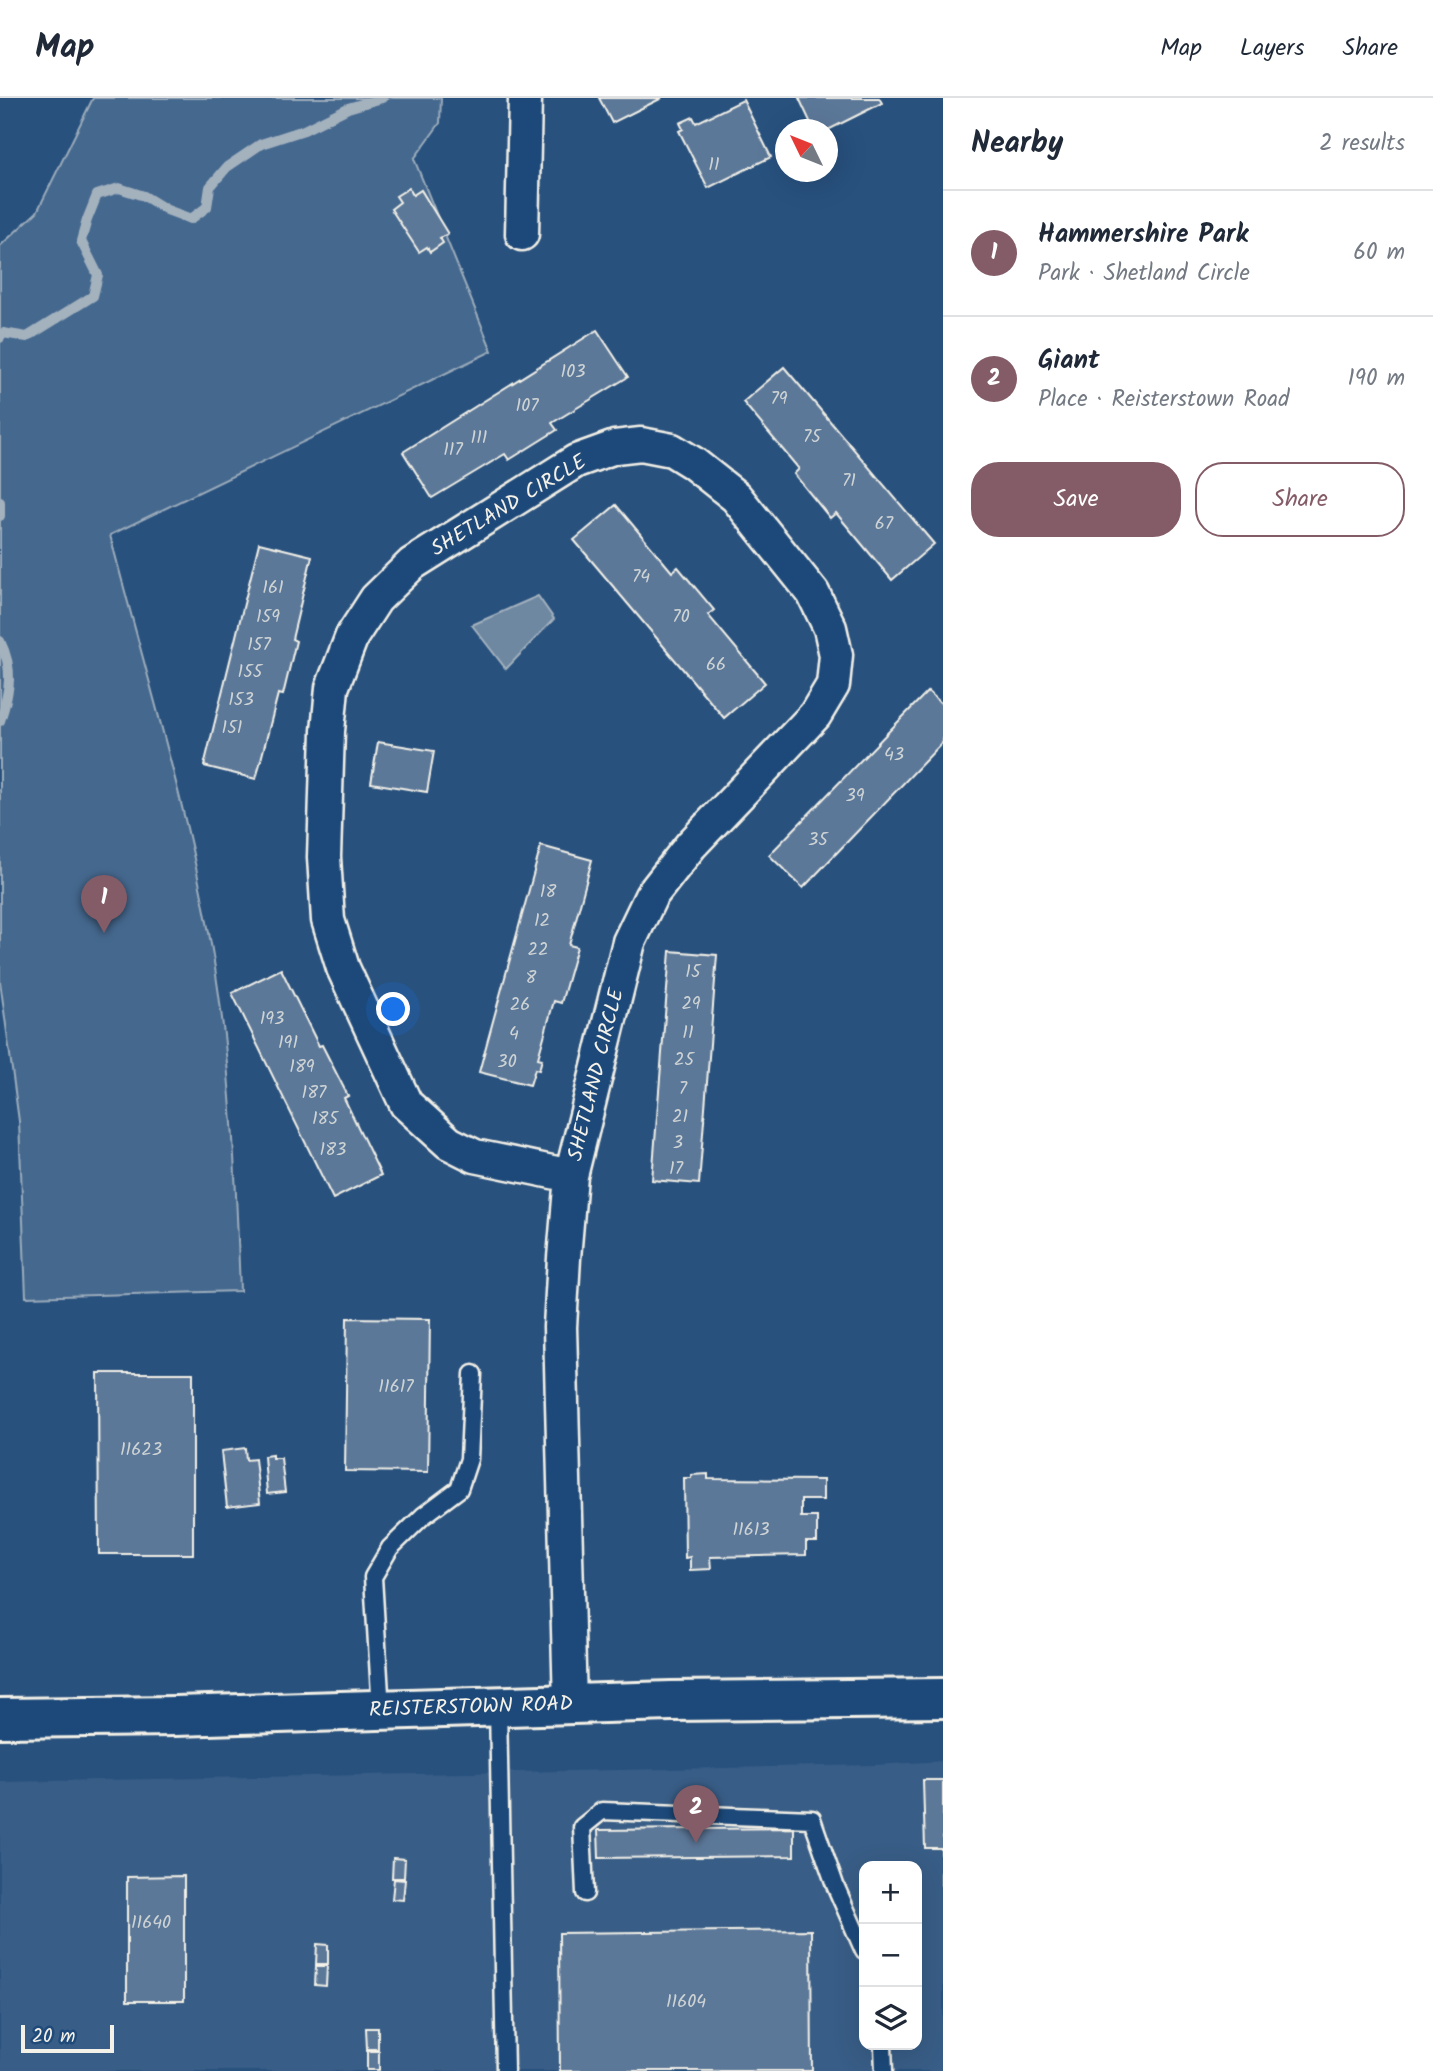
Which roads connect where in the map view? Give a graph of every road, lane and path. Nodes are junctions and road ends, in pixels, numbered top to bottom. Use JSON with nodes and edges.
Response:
{"nodes":[{"id":1,"x":525,"y":98,"type":"edge"},
{"id":2,"x":522,"y":234,"type":"dead end"},
{"id":3,"x":572,"y":1176,"type":"junction"},
{"id":4,"x":473,"y":1374,"type":"dead end"},
{"id":5,"x":943,"y":1698,"type":"edge"},
{"id":6,"x":570,"y":1705,"type":"junction"},
{"id":7,"x":498,"y":1707,"type":"junction"},
{"id":8,"x":380,"y":1711,"type":"junction"},
{"id":9,"x":0,"y":1718,"type":"edge"},
{"id":10,"x":585,"y":1893,"type":"dead end"},
{"id":11,"x":859,"y":1940,"type":"edge"},
{"id":12,"x":883,"y":2050,"type":"edge"},
{"id":13,"x":505,"y":2071,"type":"edge"},
{"id":14,"x":884,"y":2071,"type":"edge"}],
"edges":[{"from":1,"to":2,"type":"street"},
{"from":3,"to":3,"type":"street","name":"SHETLAND CIRCLE"},
{"from":3,"to":6,"type":"street","name":"SHETLAND CIRCLE"},
{"from":4,"to":8,"type":"lane"},
{"from":5,"to":6,"type":"main road","name":"REISTERSTOWN ROAD"},
{"from":6,"to":7,"type":"main road","name":"REISTERSTOWN ROAD"},
{"from":7,"to":8,"type":"main road","name":"REISTERSTOWN ROAD"},
{"from":7,"to":13,"type":"lane"},
{"from":8,"to":9,"type":"main road","name":"REISTERSTOWN ROAD"},
{"from":10,"to":11,"type":"lane"},
{"from":12,"to":14,"type":"lane"}]}
